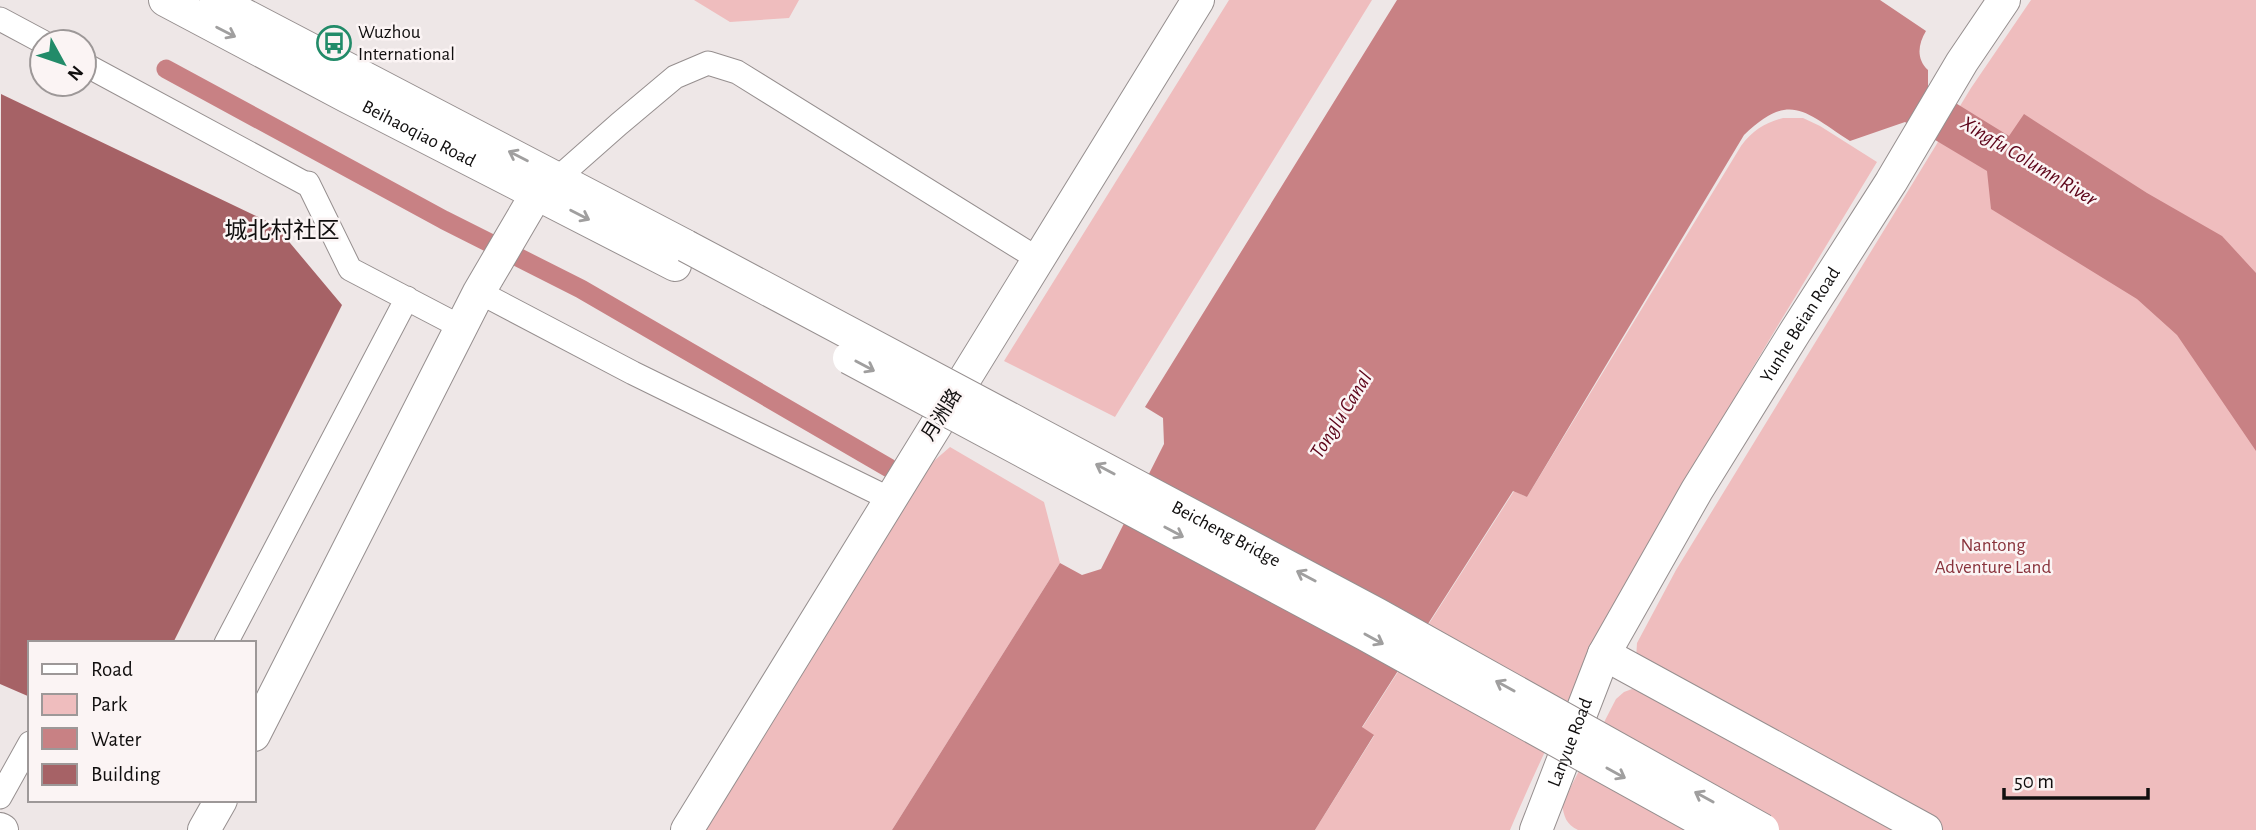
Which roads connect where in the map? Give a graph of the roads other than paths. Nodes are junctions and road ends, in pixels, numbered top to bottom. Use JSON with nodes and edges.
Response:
{"nodes":[{"id":1,"x":165,"y":0,"type":"edge"},
{"id":2,"x":216,"y":0,"type":"edge"},
{"id":3,"x":1198,"y":0,"type":"edge"},
{"id":4,"x":2004,"y":0,"type":"edge"},
{"id":5,"x":0,"y":19,"type":"edge"},
{"id":6,"x":28,"y":34,"type":"edge"},
{"id":7,"x":98,"y":72,"type":"edge"},
{"id":8,"x":548,"y":185,"type":"junction"},
{"id":9,"x":681,"y":255,"type":"junction"},
{"id":10,"x":1038,"y":259,"type":"junction"},
{"id":11,"x":479,"y":292,"type":"junction"},
{"id":12,"x":407,"y":298,"type":"junction"},
{"id":13,"x":461,"y":327,"type":"junction"},
{"id":14,"x":890,"y":499,"type":"junction"},
{"id":15,"x":227,"y":641,"type":"edge"},
{"id":16,"x":1604,"y":654,"type":"junction"},
{"id":17,"x":256,"y":731,"type":"edge"},
{"id":18,"x":28,"y":747,"type":"edge"},
{"id":19,"x":0,"y":797,"type":"edge"},
{"id":20,"x":1543,"y":827,"type":"edge"},
{"id":21,"x":687,"y":830,"type":"edge"},
{"id":22,"x":1718,"y":830,"type":"edge"},
{"id":23,"x":1763,"y":830,"type":"edge"},
{"id":24,"x":1926,"y":830,"type":"edge"}],
"edges":[{"from":1,"to":8,"type":"main road","name":"Beihaoqiao Road","one_way":true},
{"from":8,"to":2,"type":"main road","name":"Beihaoqiao Road","one_way":true},
{"from":3,"to":10,"type":"main road","name":"月洲路"},
{"from":4,"to":16,"type":"main road","name":"Yunhe Beian Road"},
{"from":5,"to":6,"type":"street"},
{"from":7,"to":12,"type":"street"},
{"from":8,"to":9,"type":"main road","name":"Beihaoqiao Road"},
{"from":8,"to":10,"type":"street"},
{"from":8,"to":11,"type":"main road"},
{"from":9,"to":22,"type":"main road","name":"Beicheng Bridge","one_way":true,"bridge":true},
{"from":23,"to":9,"type":"main road","name":"Beicheng Bridge","one_way":true,"bridge":true},
{"from":10,"to":14,"type":"main road","name":"月洲路"},
{"from":11,"to":13,"type":"main road"},
{"from":11,"to":14,"type":"street"},
{"from":12,"to":13,"type":"street"},
{"from":12,"to":15,"type":"street"},
{"from":13,"to":17,"type":"main road"},
{"from":14,"to":21,"type":"main road","name":"月洲路"},
{"from":16,"to":20,"type":"main road","name":"Lanyue Road"},
{"from":16,"to":24,"type":"main road"},
{"from":18,"to":19,"type":"street"}]}
